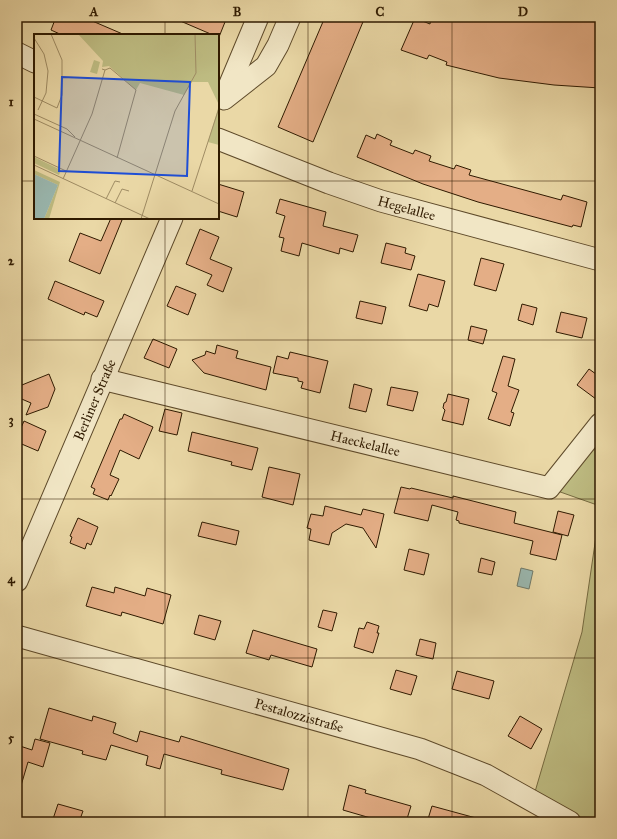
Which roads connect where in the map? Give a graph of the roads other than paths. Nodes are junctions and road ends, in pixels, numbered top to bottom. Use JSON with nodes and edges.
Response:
{"nodes":[{"id":1,"x":258,"y":17,"type":"edge"},
{"id":2,"x":290,"y":17,"type":"edge"},
{"id":3,"x":17,"y":53,"type":"edge"},
{"id":4,"x":34,"y":62,"type":"edge"},
{"id":5,"x":221,"y":105,"type":"edge"},
{"id":6,"x":219,"y":139,"type":"edge"},
{"id":7,"x":172,"y":219,"type":"edge"},
{"id":8,"x":600,"y":260,"type":"edge"},
{"id":9,"x":102,"y":379,"type":"junction"},
{"id":10,"x":600,"y":424,"type":"edge"},
{"id":11,"x":17,"y":581,"type":"edge"},
{"id":12,"x":17,"y":636,"type":"edge"},
{"id":13,"x":570,"y":822,"type":"edge"}],
"edges":[{"from":1,"to":5,"type":"street"},
{"from":2,"to":5,"type":"street"},
{"from":3,"to":4,"type":"street"},
{"from":6,"to":8,"type":"street","name":"Hegelallee"},
{"from":7,"to":9,"type":"street","name":"Berliner Straße"},
{"from":9,"to":10,"type":"street","name":"Haeckelallee"},
{"from":9,"to":11,"type":"street","name":"Berliner Straße"},
{"from":12,"to":13,"type":"street","name":"Pestalozzistraße"}]}
